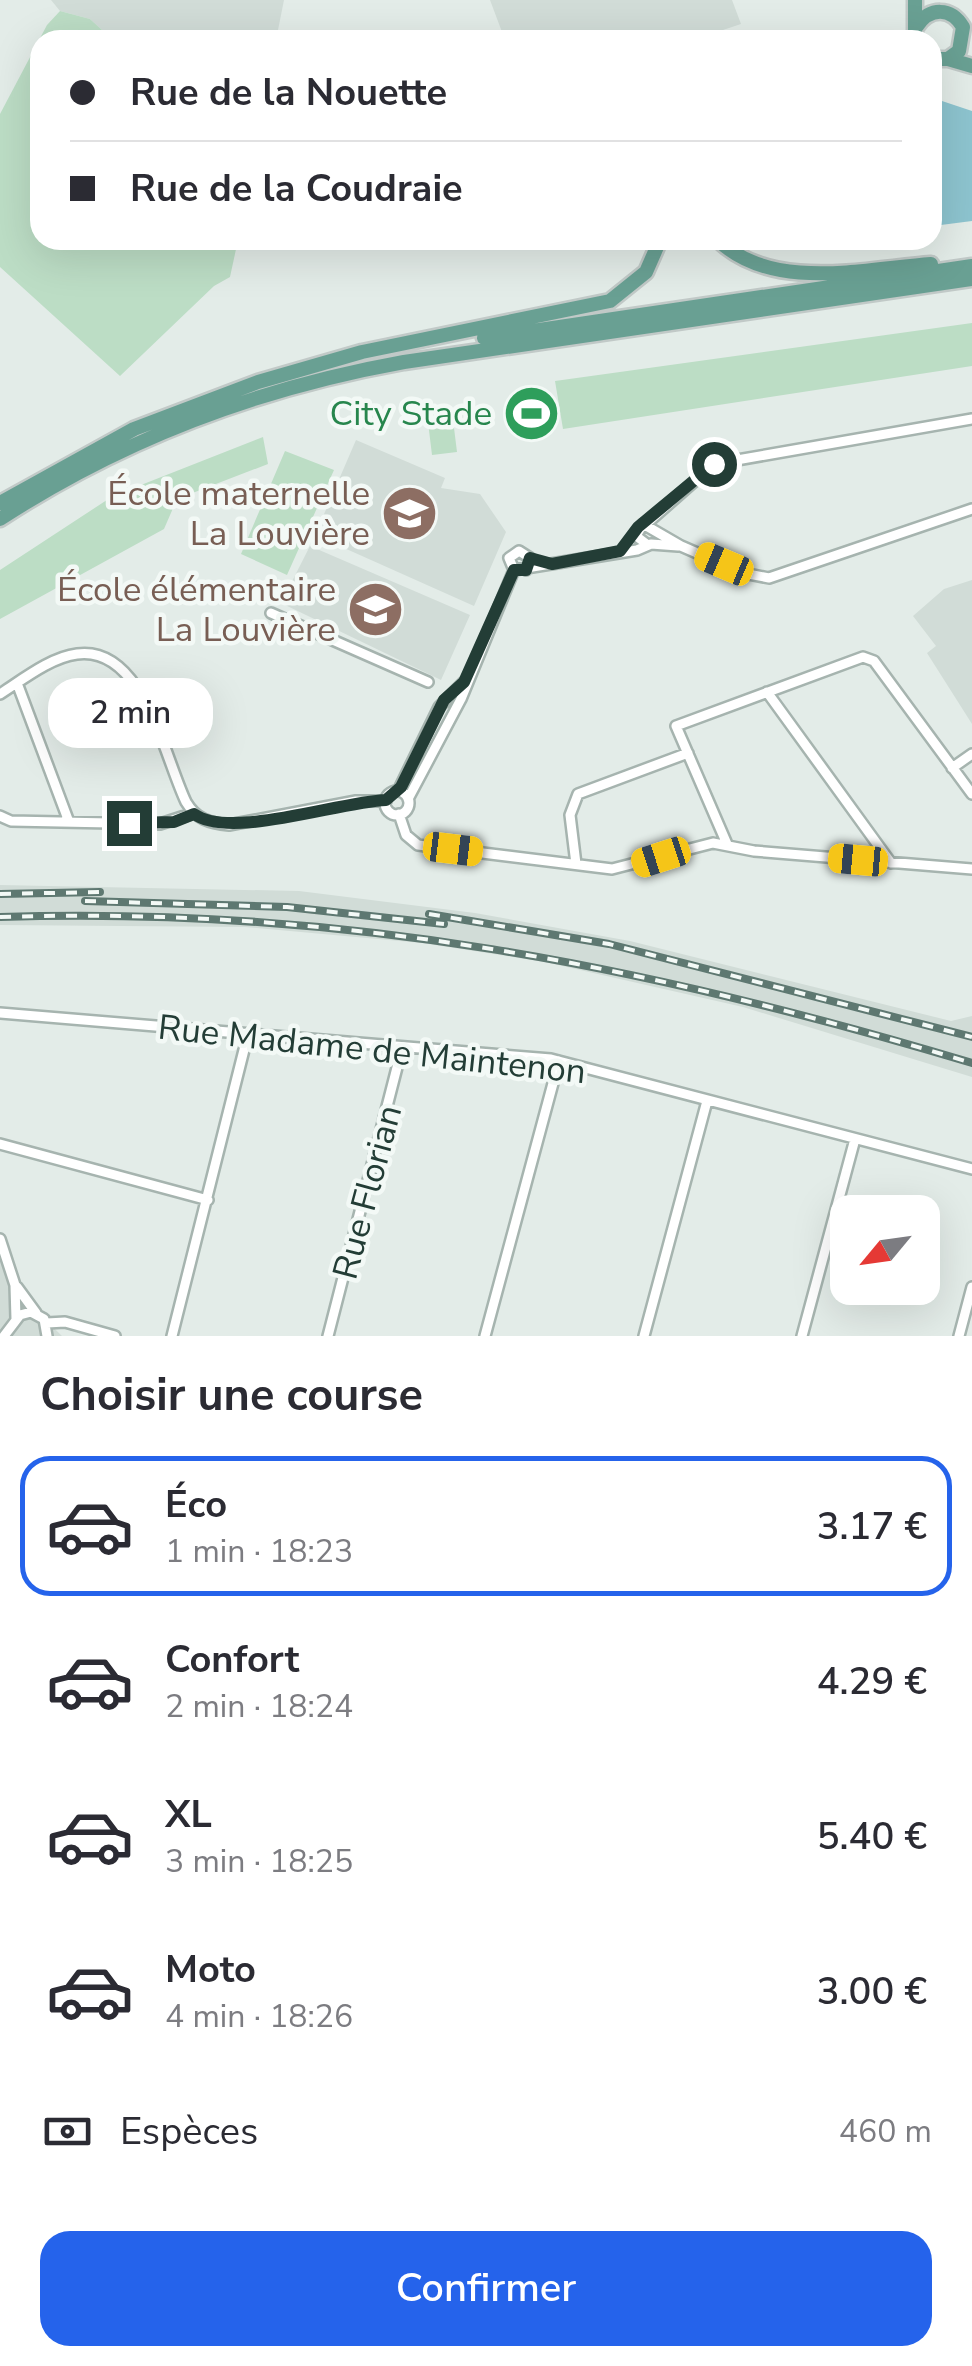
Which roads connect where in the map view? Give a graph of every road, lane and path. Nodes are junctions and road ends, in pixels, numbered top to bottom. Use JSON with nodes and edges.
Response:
{"nodes":[{"id":1,"x":915,"y":0,"type":"edge"},
{"id":2,"x":934,"y":6,"type":"edge"},
{"id":3,"x":966,"y":20,"type":"edge"},
{"id":4,"x":915,"y":30,"type":"edge"},
{"id":5,"x":918,"y":30,"type":"edge"},
{"id":6,"x":968,"y":45,"type":"edge"},
{"id":7,"x":942,"y":58,"type":"edge"},
{"id":8,"x":942,"y":59,"type":"edge"},
{"id":9,"x":972,"y":66,"type":"edge"},
{"id":10,"x":656,"y":250,"type":"edge"},
{"id":11,"x":732,"y":250,"type":"edge"},
{"id":12,"x":972,"y":264,"type":"edge"},
{"id":13,"x":972,"y":279,"type":"edge"},
{"id":14,"x":355,"y":357,"type":"junction"},
{"id":15,"x":972,"y":419,"type":"edge"},
{"id":16,"x":0,"y":503,"type":"edge"},
{"id":17,"x":972,"y":509,"type":"edge"},
{"id":18,"x":0,"y":519,"type":"edge"},
{"id":19,"x":650,"y":526,"type":"junction"},
{"id":20,"x":636,"y":536,"type":"junction"},
{"id":21,"x":649,"y":544,"type":"junction"},
{"id":22,"x":680,"y":546,"type":"junction"},
{"id":23,"x":620,"y":551,"type":"junction"},
{"id":24,"x":530,"y":558,"type":"junction"},
{"id":25,"x":552,"y":564,"type":"junction"},
{"id":26,"x":514,"y":570,"type":"junction"},
{"id":27,"x":526,"y":570,"type":"junction"},
{"id":28,"x":271,"y":614,"type":"dead end"},
{"id":29,"x":428,"y":682,"type":"dead end"},
{"id":30,"x":464,"y":682,"type":"junction"},
{"id":31,"x":17,"y":683,"type":"junction"},
{"id":32,"x":767,"y":692,"type":"junction"},
{"id":33,"x":0,"y":694,"type":"edge"},
{"id":34,"x":688,"y":753,"type":"junction"},
{"id":35,"x":972,"y":754,"type":"edge"},
{"id":36,"x":952,"y":768,"type":"junction"},
{"id":37,"x":398,"y":791,"type":"junction"},
{"id":38,"x":972,"y":794,"type":"edge"},
{"id":39,"x":408,"y":799,"type":"junction"},
{"id":40,"x":386,"y":800,"type":"junction"},
{"id":41,"x":194,"y":814,"type":"junction"},
{"id":42,"x":399,"y":814,"type":"junction"},
{"id":43,"x":0,"y":816,"type":"edge"},
{"id":44,"x":68,"y":822,"type":"junction"},
{"id":45,"x":727,"y":844,"type":"junction"},
{"id":46,"x":576,"y":864,"type":"junction"},
{"id":47,"x":891,"y":864,"type":"junction"},
{"id":48,"x":972,"y":869,"type":"edge"},
{"id":49,"x":0,"y":1013,"type":"edge"},
{"id":50,"x":248,"y":1034,"type":"junction"},
{"id":51,"x":402,"y":1048,"type":"junction"},
{"id":52,"x":559,"y":1062,"type":"junction"},
{"id":53,"x":707,"y":1101,"type":"junction"},
{"id":54,"x":854,"y":1139,"type":"junction"},
{"id":55,"x":0,"y":1144,"type":"edge"},
{"id":56,"x":972,"y":1169,"type":"edge"},
{"id":57,"x":208,"y":1200,"type":"junction"},
{"id":58,"x":0,"y":1239,"type":"edge"},
{"id":59,"x":15,"y":1285,"type":"junction"},
{"id":60,"x":972,"y":1287,"type":"edge"},
{"id":61,"x":36,"y":1313,"type":"junction"},
{"id":62,"x":14,"y":1327,"type":"edge"},
{"id":63,"x":47,"y":1329,"type":"edge"},
{"id":64,"x":4,"y":1336,"type":"edge"},
{"id":65,"x":61,"y":1336,"type":"edge"},
{"id":66,"x":114,"y":1336,"type":"edge"},
{"id":67,"x":172,"y":1336,"type":"edge"},
{"id":68,"x":328,"y":1336,"type":"edge"},
{"id":69,"x":486,"y":1336,"type":"edge"},
{"id":70,"x":644,"y":1336,"type":"edge"},
{"id":71,"x":802,"y":1336,"type":"edge"},
{"id":72,"x":959,"y":1336,"type":"edge"}],
"edges":[{"from":1,"to":4,"type":"main road"},
{"from":2,"to":3,"type":"main road"},
{"from":2,"to":5,"type":"main road"},
{"from":3,"to":6,"type":"main road"},
{"from":6,"to":7,"type":"main road"},
{"from":8,"to":9,"type":"main road"},
{"from":10,"to":14,"type":"main road"},
{"from":11,"to":12,"type":"main road"},
{"from":12,"to":14,"type":"main road"},
{"from":13,"to":18,"type":"main road"},
{"from":14,"to":16,"type":"main road"},
{"from":15,"to":19,"type":"street"},
{"from":17,"to":22,"type":"street"},
{"from":19,"to":20,"type":"street"},
{"from":19,"to":21,"type":"street"},
{"from":19,"to":22,"type":"street"},
{"from":20,"to":21,"type":"street"},
{"from":20,"to":23,"type":"street"},
{"from":21,"to":22,"type":"street"},
{"from":21,"to":23,"type":"street"},
{"from":23,"to":25,"type":"street"},
{"from":24,"to":25,"type":"street"},
{"from":24,"to":26,"type":"street"},
{"from":24,"to":27,"type":"street"},
{"from":25,"to":27,"type":"street"},
{"from":26,"to":27,"type":"street"},
{"from":26,"to":30,"type":"street"},
{"from":28,"to":29,"type":"street"},
{"from":30,"to":37,"type":"street"},
{"from":30,"to":39,"type":"street"},
{"from":31,"to":33,"type":"street"},
{"from":31,"to":41,"type":"street"},
{"from":31,"to":44,"type":"street"},
{"from":32,"to":34,"type":"street"},
{"from":32,"to":36,"type":"street"},
{"from":32,"to":47,"type":"street"},
{"from":34,"to":45,"type":"street"},
{"from":34,"to":46,"type":"street"},
{"from":35,"to":36,"type":"street"},
{"from":36,"to":38,"type":"street"},
{"from":37,"to":39,"type":"street"},
{"from":37,"to":40,"type":"street"},
{"from":39,"to":42,"type":"street"},
{"from":40,"to":41,"type":"street"},
{"from":40,"to":42,"type":"street"},
{"from":41,"to":44,"type":"street"},
{"from":42,"to":46,"type":"street"},
{"from":43,"to":44,"type":"street"},
{"from":45,"to":46,"type":"street"},
{"from":45,"to":47,"type":"street"},
{"from":47,"to":48,"type":"street"},
{"from":49,"to":50,"type":"street","name":"Rue Madame de Maintenon"},
{"from":50,"to":51,"type":"street","name":"Rue Madame de Maintenon"},
{"from":50,"to":57,"type":"street"},
{"from":51,"to":52,"type":"street","name":"Rue Madame de Maintenon"},
{"from":51,"to":68,"type":"street","name":"Rue Florian"},
{"from":52,"to":53,"type":"street","name":"Rue Madame de Maintenon"},
{"from":52,"to":69,"type":"street"},
{"from":53,"to":54,"type":"street","name":"Rue Madame de Maintenon"},
{"from":53,"to":70,"type":"street"},
{"from":54,"to":56,"type":"street","name":"Rue Madame de Maintenon"},
{"from":54,"to":71,"type":"street"},
{"from":55,"to":57,"type":"street"},
{"from":57,"to":67,"type":"street"},
{"from":58,"to":59,"type":"street"},
{"from":59,"to":61,"type":"street"},
{"from":59,"to":62,"type":"street"},
{"from":60,"to":72,"type":"street"},
{"from":61,"to":62,"type":"street"},
{"from":61,"to":63,"type":"street"},
{"from":62,"to":64,"type":"street"},
{"from":63,"to":65,"type":"street"},
{"from":63,"to":66,"type":"street"}]}
